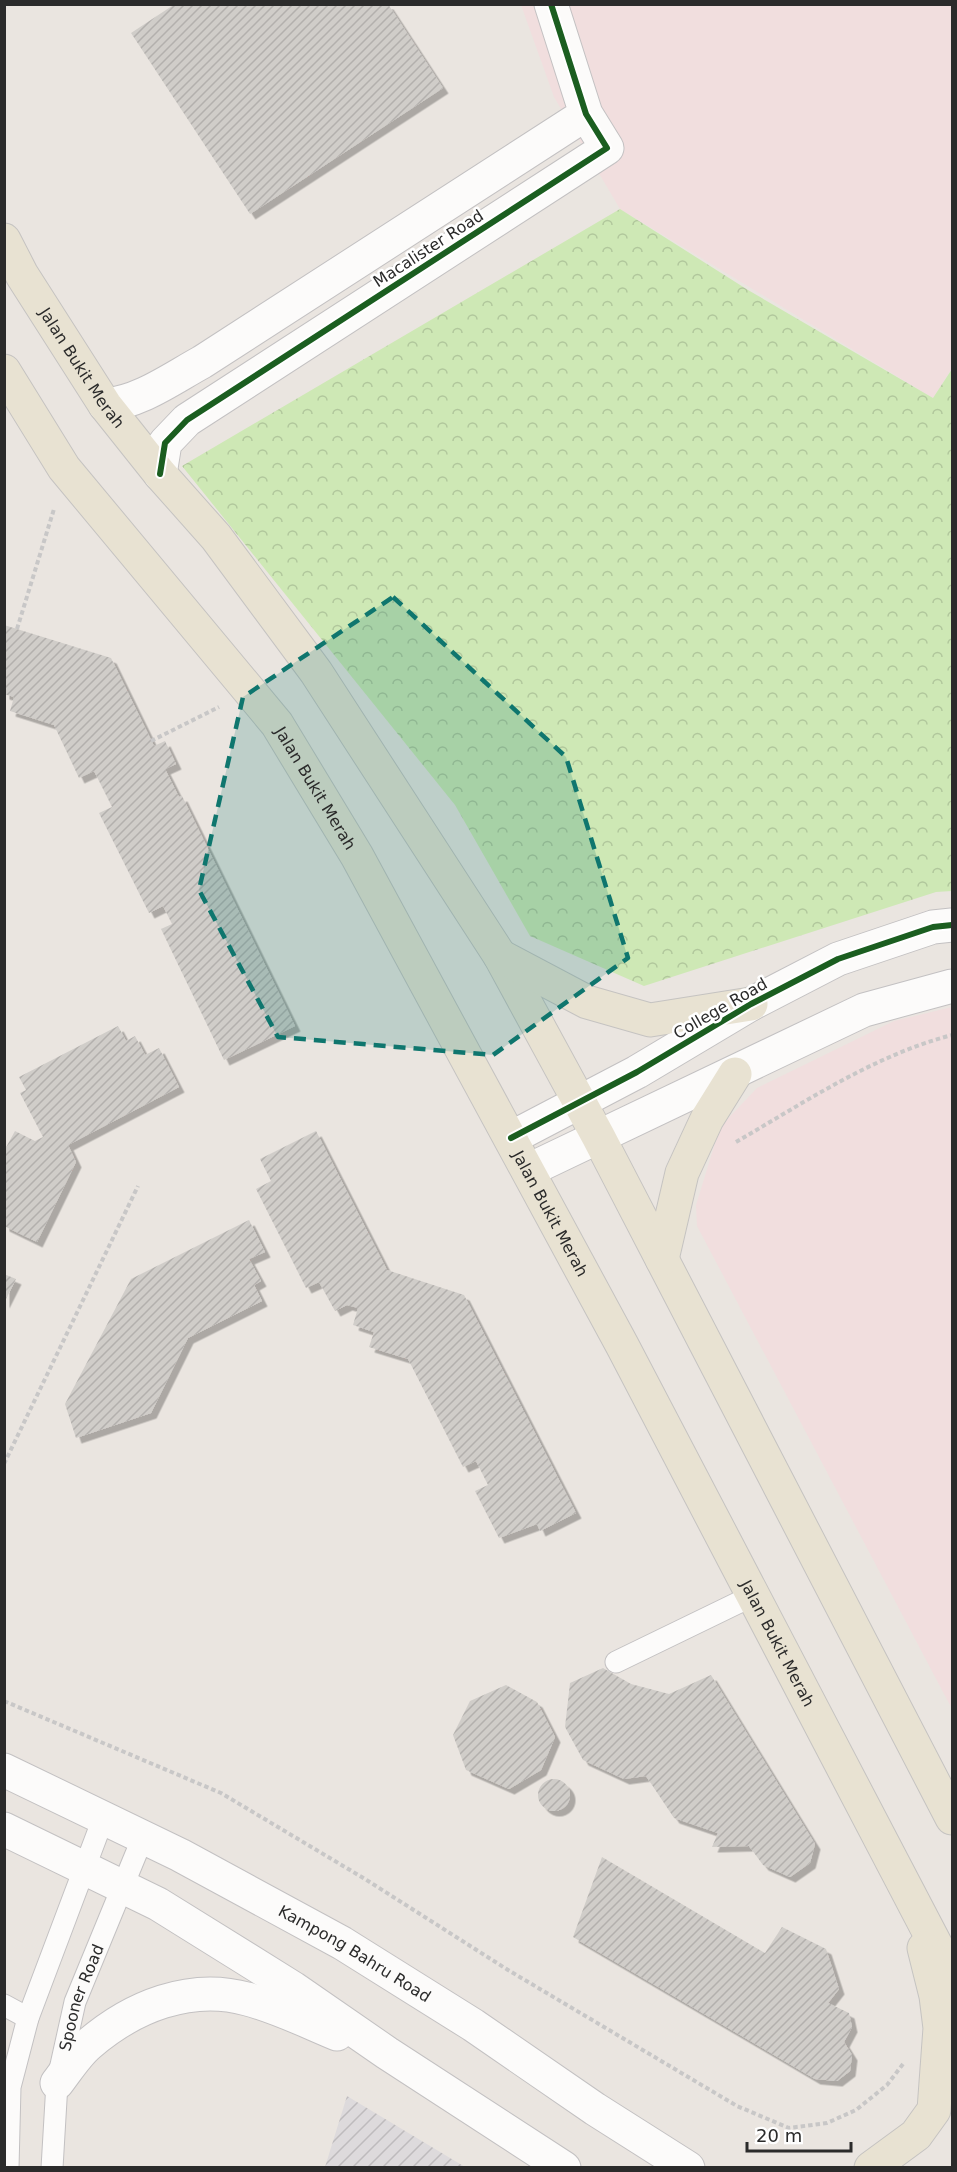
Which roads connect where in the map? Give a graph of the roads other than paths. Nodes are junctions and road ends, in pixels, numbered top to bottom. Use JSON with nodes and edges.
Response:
{"nodes":[{"id":1,"x":551,"y":4,"type":"edge"},
{"id":2,"x":586,"y":114,"type":"junction"},
{"id":3,"x":4,"y":240,"type":"edge"},
{"id":4,"x":4,"y":371,"type":"edge"},
{"id":5,"x":105,"y":405,"type":"junction"},
{"id":6,"x":160,"y":474,"type":"junction"},
{"id":7,"x":952,"y":925,"type":"edge"},
{"id":8,"x":500,"y":956,"type":"junction"},
{"id":9,"x":952,"y":986,"type":"edge"},
{"id":10,"x":751,"y":1004,"type":"junction"},
{"id":11,"x":735,"y":1074,"type":"junction"},
{"id":12,"x":578,"y":1102,"type":"junction"},
{"id":13,"x":598,"y":1136,"type":"junction"},
{"id":14,"x":511,"y":1138,"type":"junction"},
{"id":15,"x":529,"y":1170,"type":"junction"},
{"id":16,"x":662,"y":1259,"type":"junction"},
{"id":17,"x":754,"y":1595,"type":"junction"},
{"id":18,"x":616,"y":1662,"type":"dead end"},
{"id":19,"x":4,"y":1770,"type":"edge"},
{"id":20,"x":948,"y":1800,"type":"edge"},
{"id":21,"x":103,"y":1819,"type":"junction"},
{"id":22,"x":4,"y":1829,"type":"edge"},
{"id":23,"x":143,"y":1837,"type":"junction"},
{"id":24,"x":84,"y":1869,"type":"junction"},
{"id":25,"x":898,"y":1869,"type":"junction"},
{"id":26,"x":123,"y":1886,"type":"junction"},
{"id":27,"x":952,"y":1976,"type":"edge"},
{"id":28,"x":4,"y":2005,"type":"edge"},
{"id":29,"x":28,"y":2018,"type":"junction"},
{"id":30,"x":387,"y":2053,"type":"junction"},
{"id":31,"x":57,"y":2083,"type":"junction"},
{"id":32,"x":8,"y":2168,"type":"edge"},
{"id":33,"x":52,"y":2168,"type":"edge"},
{"id":34,"x":564,"y":2168,"type":"edge"},
{"id":35,"x":688,"y":2168,"type":"edge"},
{"id":36,"x":871,"y":2168,"type":"edge"}],
"edges":[{"from":1,"to":2,"type":"street","name":"Macalister Road"},
{"from":2,"to":5,"type":"street","name":"Macalister Road"},
{"from":2,"to":6,"type":"street","name":"Macalister Road"},
{"from":3,"to":5,"type":"main road","name":"Jalan Bukit Merah"},
{"from":4,"to":14,"type":"main road","name":"Jalan Bukit Merah"},
{"from":5,"to":6,"type":"main road","name":"Jalan Bukit Merah"},
{"from":6,"to":8,"type":"main road","name":"Jalan Bukit Merah"},
{"from":7,"to":10,"type":"street","name":"College Road"},
{"from":8,"to":10,"type":"main road"},
{"from":8,"to":12,"type":"main road","name":"Jalan Bukit Merah"},
{"from":9,"to":11,"type":"street"},
{"from":10,"to":12,"type":"street","name":"College Road"},
{"from":11,"to":13,"type":"street"},
{"from":11,"to":16,"type":"main road"},
{"from":12,"to":13,"type":"main road","name":"Jalan Bukit Merah"},
{"from":12,"to":14,"type":"street","name":"College Road"},
{"from":13,"to":15,"type":"street"},
{"from":13,"to":16,"type":"main road","name":"Jalan Bukit Merah"},
{"from":14,"to":15,"type":"main road","name":"Jalan Bukit Merah"},
{"from":15,"to":17,"type":"main road","name":"Jalan Bukit Merah"},
{"from":16,"to":20,"type":"main road","name":"Jalan Bukit Merah"},
{"from":17,"to":18,"type":"lane"},
{"from":17,"to":25,"type":"main road","name":"Jalan Bukit Merah"},
{"from":19,"to":21,"type":"street","name":"Kampong Bahru Road"},
{"from":21,"to":23,"type":"street","name":"Kampong Bahru Road"},
{"from":21,"to":24,"type":"lane"},
{"from":22,"to":24,"type":"street"},
{"from":23,"to":26,"type":"lane","name":"Spooner Road"},
{"from":23,"to":35,"type":"street","name":"Kampong Bahru Road"},
{"from":24,"to":26,"type":"street"},
{"from":24,"to":29,"type":"lane"},
{"from":25,"to":27,"type":"main road","name":"Jalan Bukit Merah"},
{"from":25,"to":36,"type":"main road"},
{"from":26,"to":30,"type":"street"},
{"from":26,"to":31,"type":"lane","name":"Spooner Road"},
{"from":28,"to":29,"type":"lane"},
{"from":29,"to":32,"type":"lane"},
{"from":30,"to":31,"type":"street"},
{"from":30,"to":34,"type":"street"},
{"from":31,"to":33,"type":"lane","name":"Spooner Road"}]}
